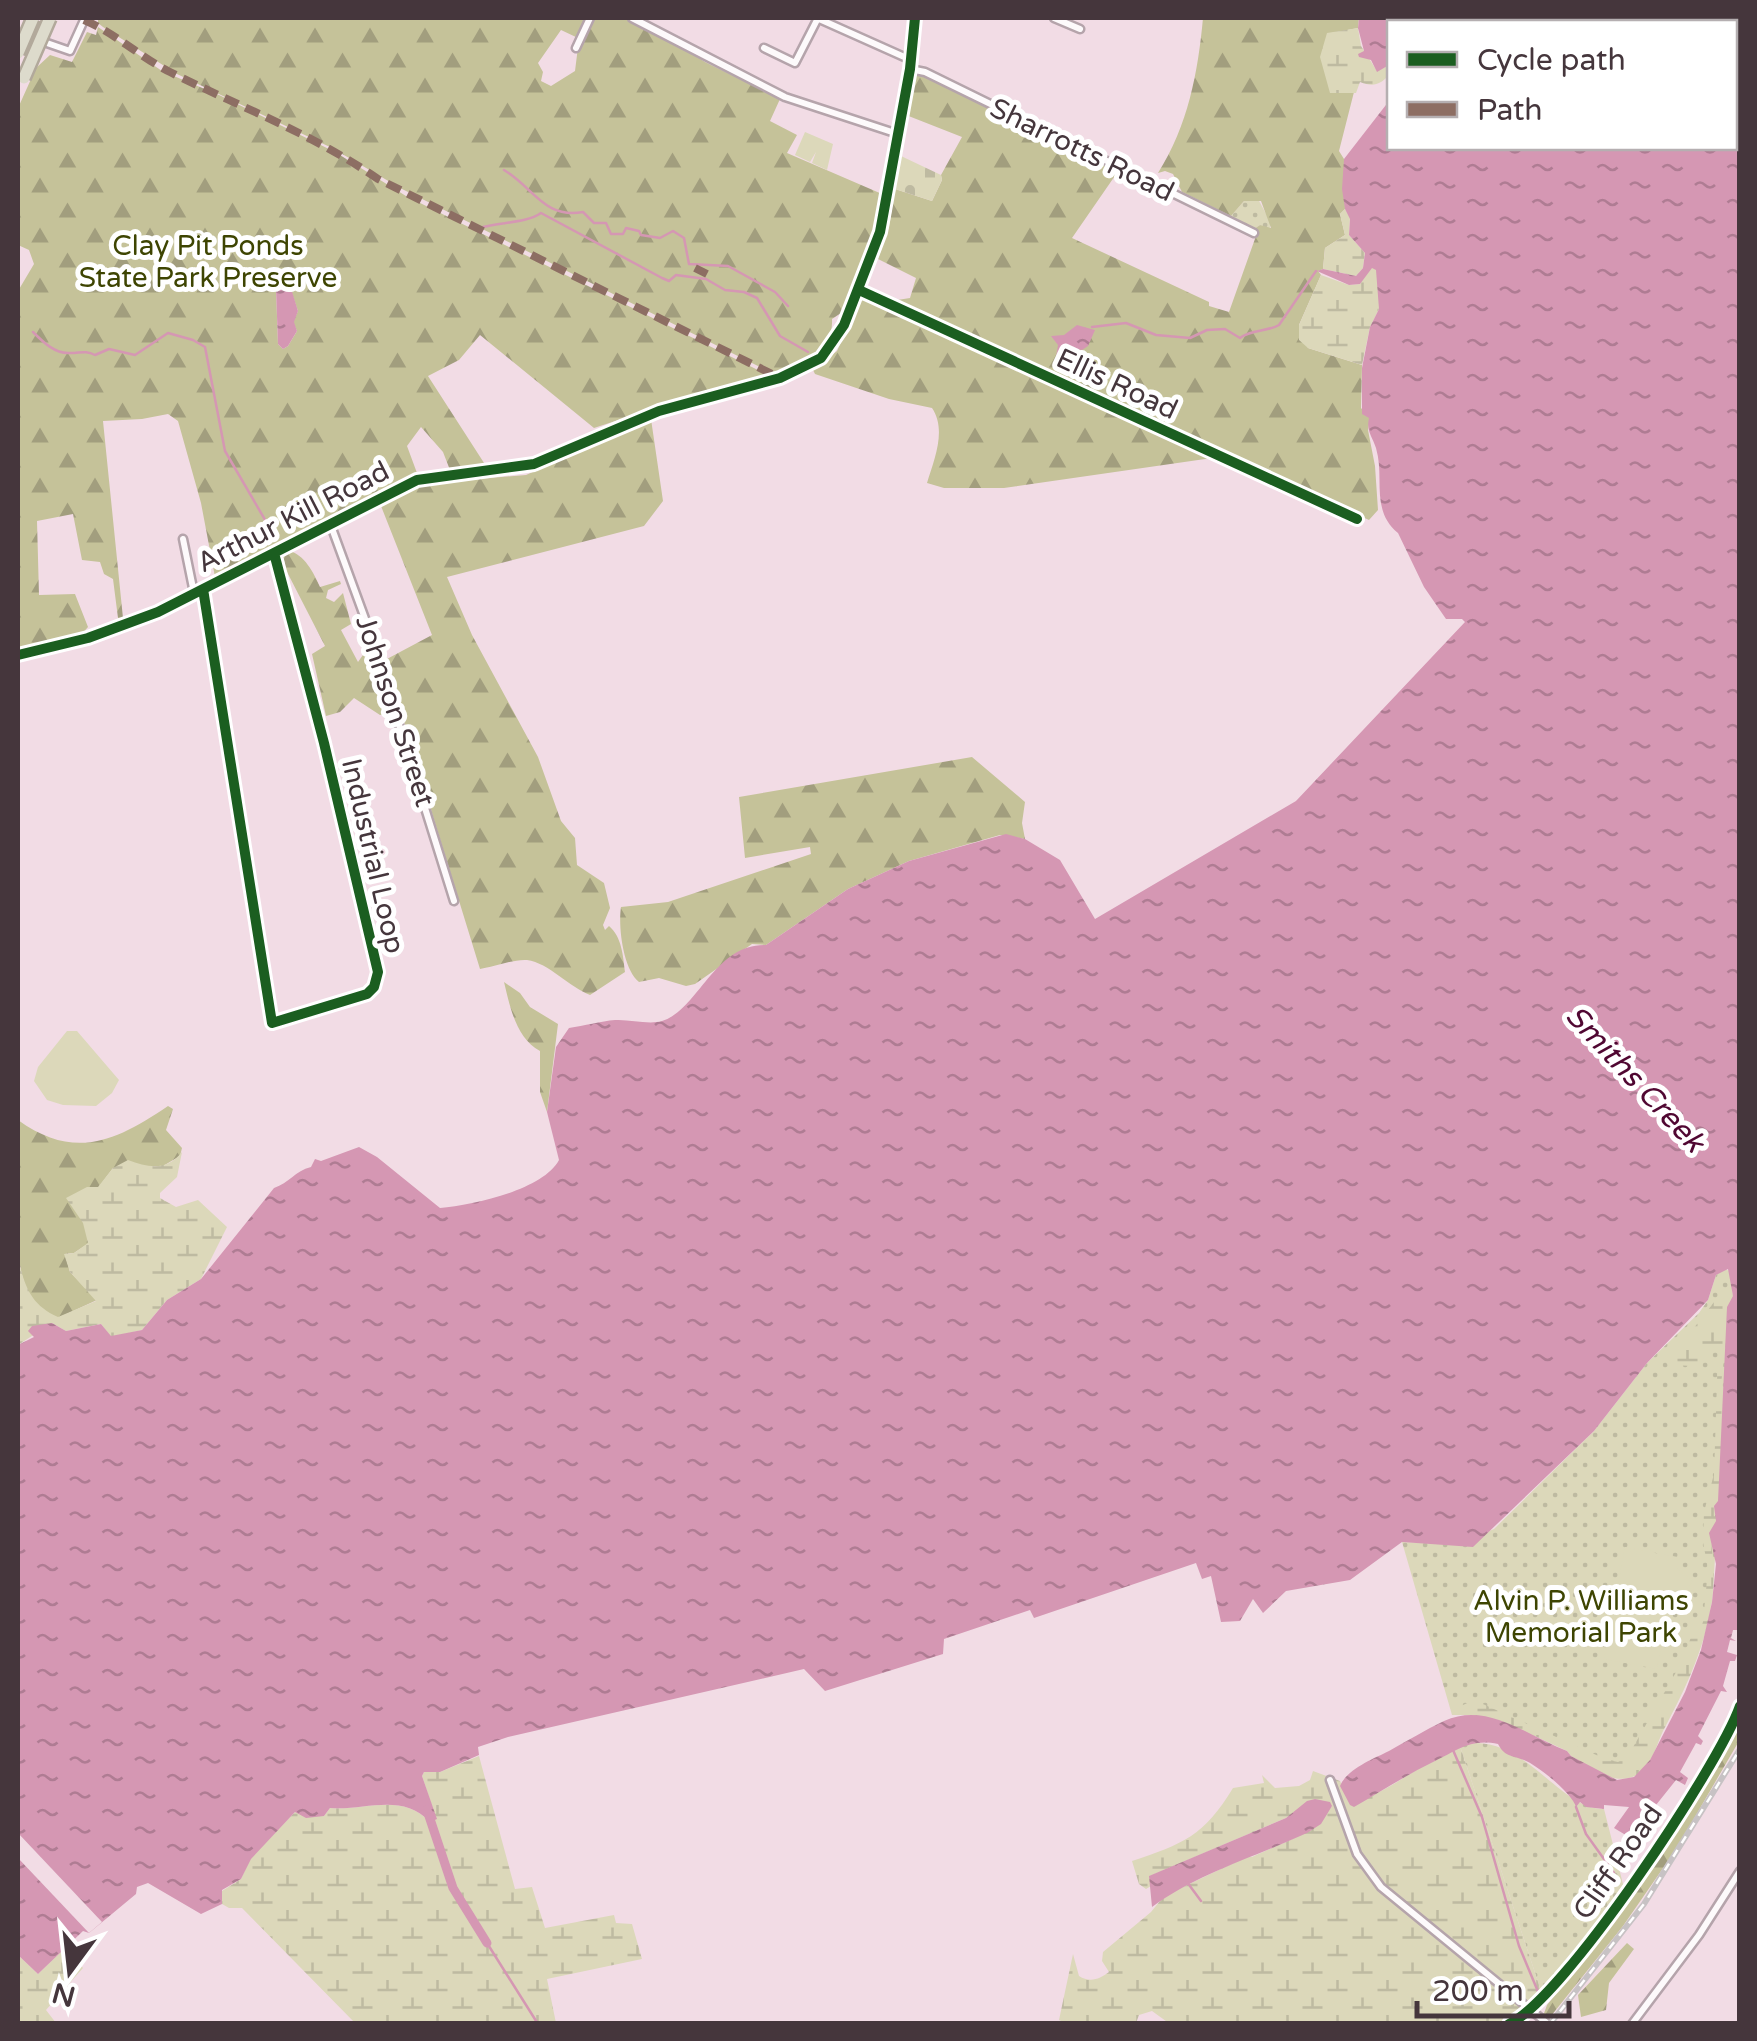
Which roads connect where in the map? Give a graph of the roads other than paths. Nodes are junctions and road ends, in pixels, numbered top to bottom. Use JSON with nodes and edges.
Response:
{"nodes":[{"id":1,"x":33,"y":18,"type":"edge"},
{"id":2,"x":50,"y":18,"type":"edge"},
{"id":3,"x":85,"y":18,"type":"edge"},
{"id":4,"x":590,"y":18,"type":"edge"},
{"id":5,"x":632,"y":18,"type":"edge"},
{"id":6,"x":818,"y":18,"type":"edge"},
{"id":7,"x":916,"y":18,"type":"edge"},
{"id":8,"x":1060,"y":19,"type":"edge"},
{"id":9,"x":1080,"y":29,"type":"dead end"},
{"id":10,"x":18,"y":32,"type":"edge"},
{"id":11,"x":576,"y":48,"type":"dead end"},
{"id":12,"x":764,"y":48,"type":"dead end"},
{"id":13,"x":18,"y":53,"type":"edge"},
{"id":14,"x":911,"y":60,"type":"junction"},
{"id":15,"x":910,"y":69,"type":"junction"},
{"id":16,"x":24,"y":78,"type":"dead end"},
{"id":17,"x":898,"y":134,"type":"junction"},
{"id":18,"x":1254,"y":233,"type":"dead end"},
{"id":19,"x":859,"y":290,"type":"junction"},
{"id":20,"x":1357,"y":519,"type":"dead end"},
{"id":21,"x":330,"y":524,"type":"junction"},
{"id":22,"x":183,"y":539,"type":"dead end"},
{"id":23,"x":274,"y":552,"type":"junction"},
{"id":24,"x":199,"y":591,"type":"junction"},
{"id":25,"x":18,"y":655,"type":"edge"},
{"id":26,"x":454,"y":901,"type":"dead end"},
{"id":27,"x":1740,"y":1706,"type":"edge"},
{"id":28,"x":1330,"y":1780,"type":"dead end"},
{"id":29,"x":1740,"y":1871,"type":"edge"},
{"id":30,"x":1531,"y":2010,"type":"junction"},
{"id":31,"x":1509,"y":2024,"type":"edge"},
{"id":32,"x":1548,"y":2024,"type":"edge"},
{"id":33,"x":1632,"y":2024,"type":"edge"}],
"edges":[{"from":1,"to":13,"type":"highway","bridge":true},
{"from":2,"to":16,"type":"highway","bridge":true},
{"from":3,"to":10,"type":"street"},
{"from":4,"to":11,"type":"street"},
{"from":5,"to":17,"type":"street"},
{"from":6,"to":12,"type":"street"},
{"from":6,"to":14,"type":"street"},
{"from":7,"to":14,"type":"street","name":"Arthur Kill Road"},
{"from":8,"to":9,"type":"street"},
{"from":14,"to":15,"type":"street","name":"Arthur Kill Road"},
{"from":15,"to":17,"type":"street","name":"Arthur Kill Road"},
{"from":15,"to":18,"type":"street","name":"Sharrotts Road"},
{"from":17,"to":19,"type":"street","name":"Arthur Kill Road"},
{"from":19,"to":20,"type":"street","name":"Ellis Road"},
{"from":19,"to":21,"type":"street","name":"Arthur Kill Road"},
{"from":21,"to":23,"type":"street","name":"Arthur Kill Road"},
{"from":21,"to":26,"type":"street","name":"Johnson Street"},
{"from":22,"to":24,"type":"street","name":"Industrial Loop"},
{"from":23,"to":24,"type":"street","name":"Arthur Kill Road"},
{"from":23,"to":24,"type":"street","name":"Industrial Loop"},
{"from":24,"to":25,"type":"street","name":"Arthur Kill Road"},
{"from":27,"to":30,"type":"street","name":"Cliff Road"},
{"from":28,"to":30,"type":"street"},
{"from":29,"to":33,"type":"street"},
{"from":30,"to":31,"type":"street","name":"Cliff Road"},
{"from":30,"to":32,"type":"street"}]}
